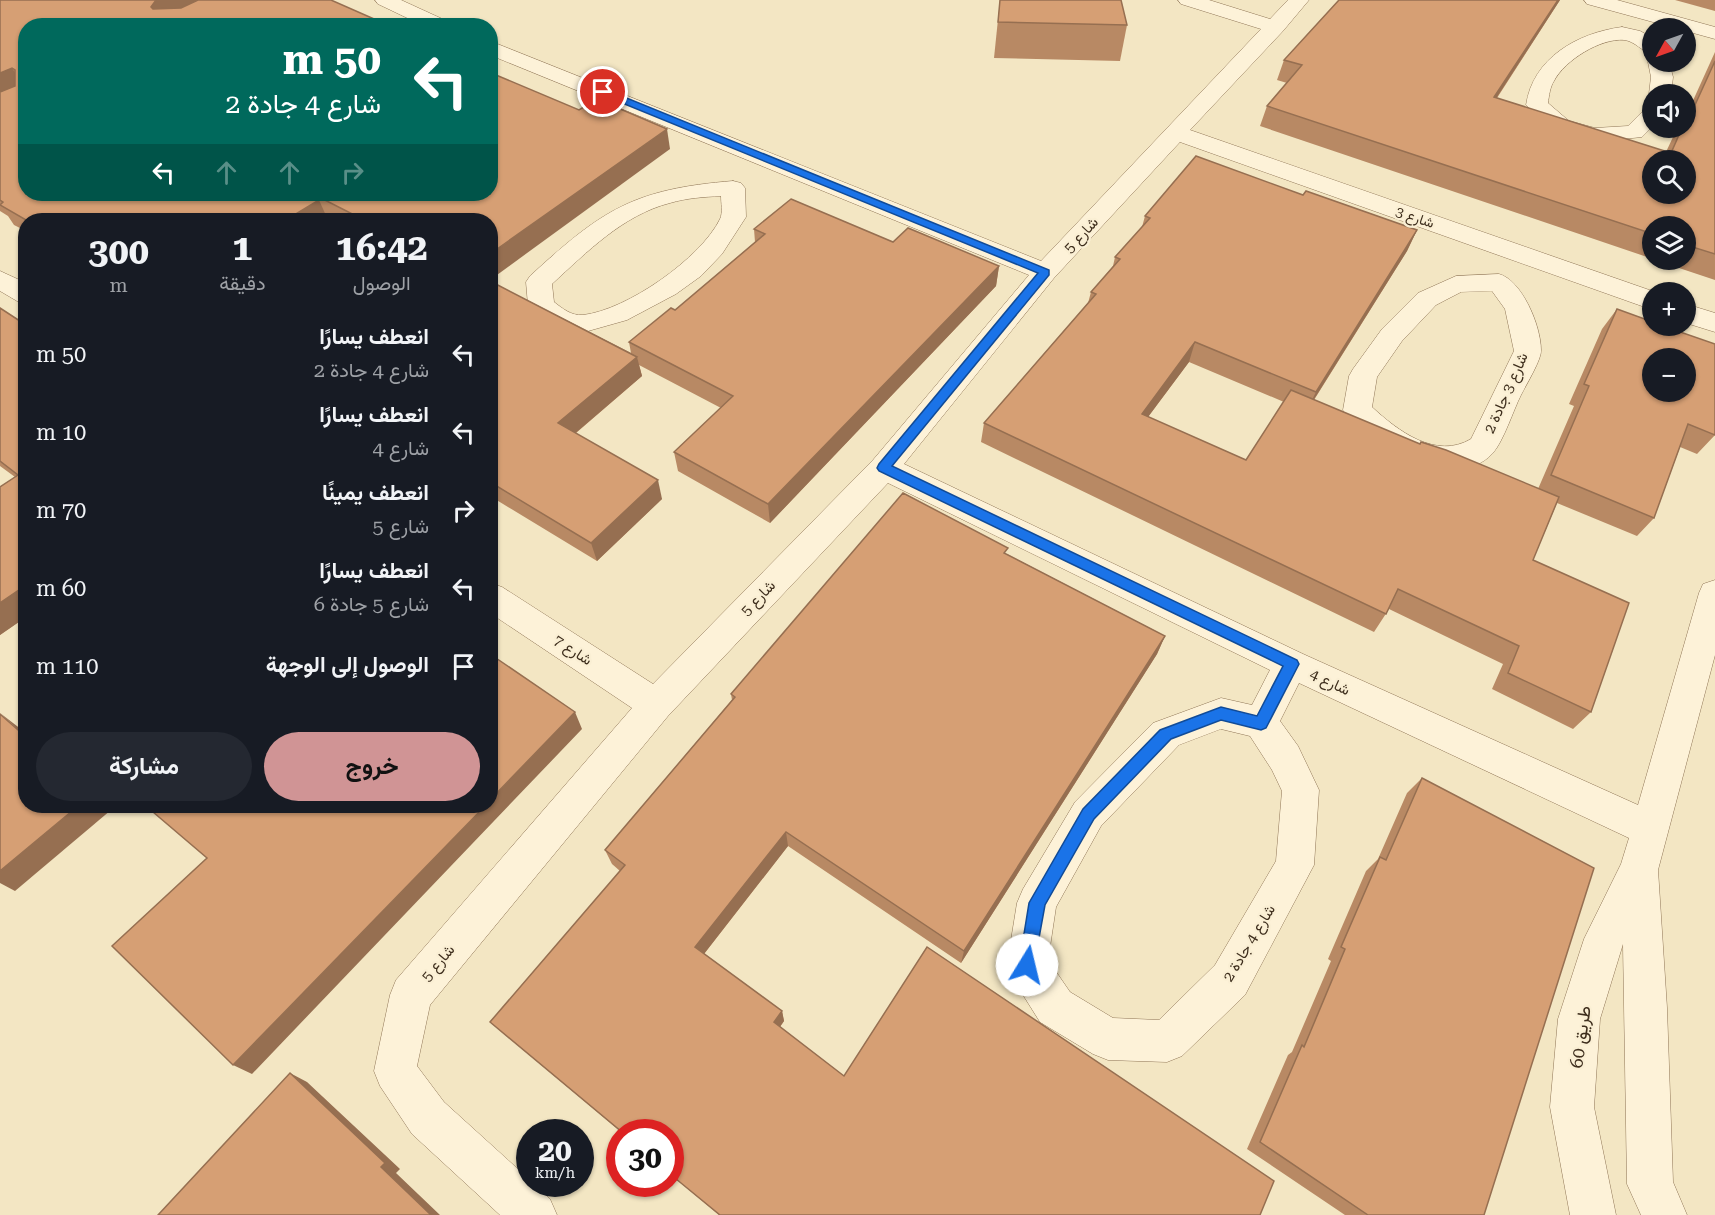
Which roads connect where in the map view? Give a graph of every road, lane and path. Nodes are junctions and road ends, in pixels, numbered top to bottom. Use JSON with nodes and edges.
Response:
{"nodes":[{"id":1,"x":385,"y":0,"type":"edge"},
{"id":2,"x":1188,"y":0,"type":"edge"},
{"id":3,"x":1299,"y":0,"type":"edge"},
{"id":4,"x":1594,"y":0,"type":"edge"},
{"id":5,"x":1645,"y":14,"type":"junction"},
{"id":6,"x":424,"y":18,"type":"edge"},
{"id":7,"x":1276,"y":27,"type":"junction"},
{"id":8,"x":1715,"y":33,"type":"edge"},
{"id":9,"x":1634,"y":35,"type":"junction"},
{"id":10,"x":1642,"y":40,"type":"edge"},
{"id":11,"x":498,"y":49,"type":"edge"},
{"id":12,"x":1642,"y":124,"type":"edge"},
{"id":13,"x":1177,"y":133,"type":"junction"},
{"id":14,"x":766,"y":159,"type":"junction"},
{"id":15,"x":733,"y":188,"type":"junction"},
{"id":16,"x":1515,"y":252,"type":"junction"},
{"id":17,"x":1045,"y":272,"type":"junction"},
{"id":18,"x":0,"y":279,"type":"edge"},
{"id":19,"x":1499,"y":282,"type":"junction"},
{"id":20,"x":18,"y":290,"type":"edge"},
{"id":21,"x":1642,"y":297,"type":"edge"},
{"id":22,"x":1696,"y":316,"type":"edge"},
{"id":23,"x":1715,"y":323,"type":"edge"},
{"id":24,"x":884,"y":468,"type":"junction"},
{"id":25,"x":1715,"y":594,"type":"edge"},
{"id":26,"x":498,"y":601,"type":"edge"},
{"id":27,"x":1292,"y":664,"type":"junction"},
{"id":28,"x":656,"y":705,"type":"junction"},
{"id":29,"x":1261,"y":723,"type":"junction"},
{"id":30,"x":1649,"y":829,"type":"junction"},
{"id":31,"x":1639,"y":869,"type":"junction"},
{"id":32,"x":534,"y":1215,"type":"edge"},
{"id":33,"x":1593,"y":1215,"type":"edge"},
{"id":34,"x":1664,"y":1215,"type":"edge"}],
"edges":[{"from":1,"to":6,"type":"street"},
{"from":2,"to":7,"type":"street"},
{"from":3,"to":7,"type":"street","name":"شارع 5"},
{"from":4,"to":5,"type":"street"},
{"from":5,"to":8,"type":"street"},
{"from":5,"to":9,"type":"street"},
{"from":7,"to":13,"type":"street","name":"شارع 5"},
{"from":9,"to":10,"type":"street"},
{"from":9,"to":12,"type":"street"},
{"from":11,"to":14,"type":"street"},
{"from":13,"to":16,"type":"street","name":"شارع 3"},
{"from":13,"to":17,"type":"street","name":"شارع 5"},
{"from":14,"to":15,"type":"street"},
{"from":14,"to":17,"type":"street"},
{"from":15,"to":15,"type":"street"},
{"from":16,"to":19,"type":"street"},
{"from":16,"to":21,"type":"street","name":"شارع 3"},
{"from":17,"to":24,"type":"street","name":"شارع 5"},
{"from":18,"to":20,"type":"street"},
{"from":19,"to":19,"type":"street","name":"شارع 3 جادة 2"},
{"from":22,"to":23,"type":"street"},
{"from":24,"to":27,"type":"street","name":"شارع 4"},
{"from":24,"to":28,"type":"street","name":"شارع 5"},
{"from":25,"to":30,"type":"street","name":"طريق 60"},
{"from":26,"to":28,"type":"street","name":"شارع 7"},
{"from":27,"to":29,"type":"street"},
{"from":27,"to":30,"type":"street","name":"شارع 4"},
{"from":28,"to":32,"type":"street","name":"شارع 5"},
{"from":29,"to":29,"type":"street","name":"شارع 4 جادة 2"},
{"from":30,"to":31,"type":"street","name":"طريق 60"},
{"from":31,"to":33,"type":"street","name":"طريق 60"},
{"from":31,"to":34,"type":"street","name":"طريق 60"}]}
